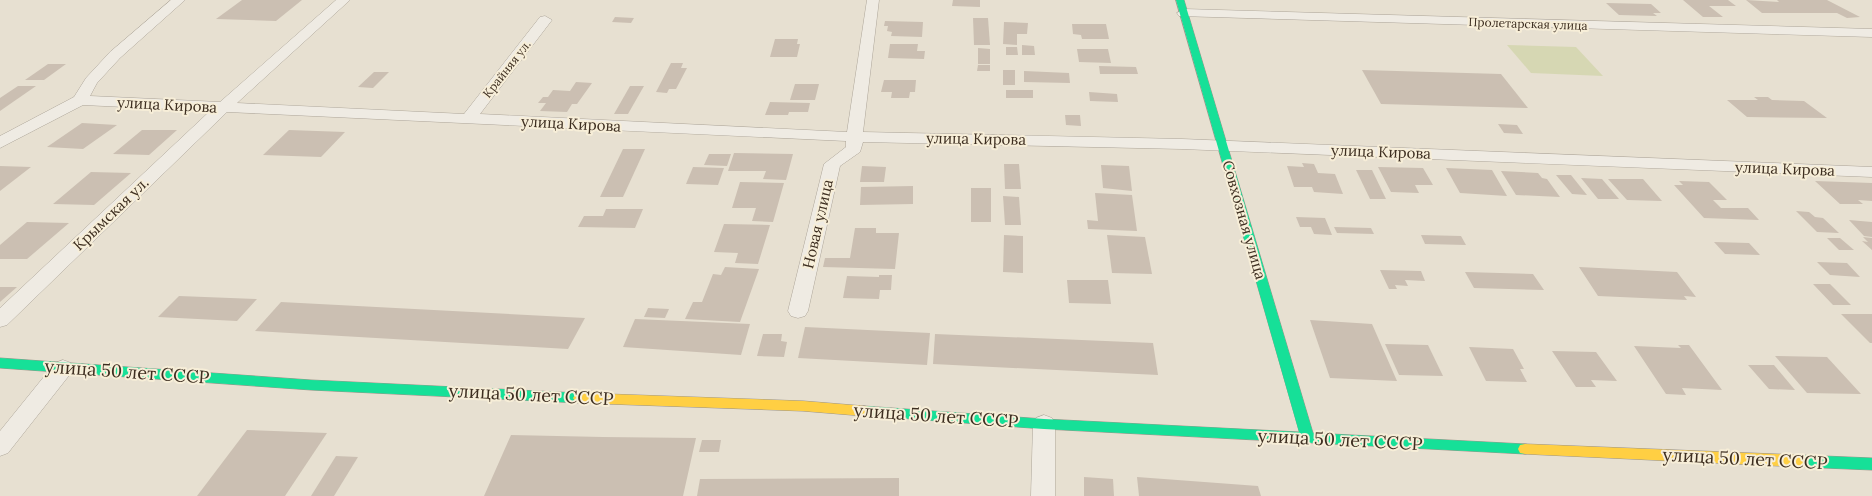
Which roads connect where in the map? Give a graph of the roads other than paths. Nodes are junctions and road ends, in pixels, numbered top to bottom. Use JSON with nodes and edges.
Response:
{"nodes":[{"id":1,"x":179,"y":0,"type":"edge"},
{"id":2,"x":344,"y":0,"type":"edge"},
{"id":3,"x":873,"y":0,"type":"edge"},
{"id":4,"x":1182,"y":7,"type":"edge"},
{"id":5,"x":545,"y":20,"type":"dead end"},
{"id":6,"x":1872,"y":33,"type":"edge"},
{"id":7,"x":80,"y":100,"type":"junction"},
{"id":8,"x":222,"y":108,"type":"junction"},
{"id":9,"x":468,"y":119,"type":"junction"},
{"id":10,"x":855,"y":137,"type":"junction"},
{"id":11,"x":0,"y":142,"type":"edge"},
{"id":12,"x":1223,"y":146,"type":"junction"},
{"id":13,"x":1872,"y":172,"type":"edge"},
{"id":14,"x":798,"y":311,"type":"dead end"},
{"id":15,"x":0,"y":320,"type":"edge"},
{"id":16,"x":0,"y":363,"type":"edge"},
{"id":17,"x":62,"y":368,"type":"junction"},
{"id":18,"x":1044,"y":424,"type":"junction"},
{"id":19,"x":1308,"y":439,"type":"junction"},
{"id":20,"x":0,"y":447,"type":"edge"},
{"id":21,"x":1872,"y":464,"type":"edge"},
{"id":22,"x":1043,"y":496,"type":"edge"}],
"edges":[{"from":1,"to":7,"type":"street"},
{"from":2,"to":8,"type":"street","name":"Крымская ул."},
{"from":3,"to":10,"type":"street","name":"Новая улица"},
{"from":4,"to":6,"type":"street","name":"Пролетарская улица"},
{"from":4,"to":12,"type":"main road","name":"Совхозная улица"},
{"from":5,"to":9,"type":"street","name":"Крайняя ул."},
{"from":7,"to":8,"type":"street","name":"улица Кирова"},
{"from":7,"to":11,"type":"street"},
{"from":8,"to":9,"type":"street","name":"улица Кирова"},
{"from":8,"to":15,"type":"street","name":"Крымская ул."},
{"from":9,"to":10,"type":"street","name":"улица Кирова"},
{"from":10,"to":12,"type":"street","name":"улица Кирова"},
{"from":10,"to":14,"type":"street","name":"Новая улица"},
{"from":12,"to":13,"type":"street","name":"улица Кирова"},
{"from":12,"to":19,"type":"main road","name":"Совхозная улица"},
{"from":16,"to":17,"type":"main road","name":"улица 50 лет СССР"},
{"from":17,"to":18,"type":"main road","name":"улица 50 лет СССР"},
{"from":17,"to":20,"type":"street"},
{"from":18,"to":19,"type":"main road","name":"улица 50 лет СССР"},
{"from":18,"to":22,"type":"street"},
{"from":19,"to":21,"type":"main road","name":"улица 50 лет СССР"}]}
